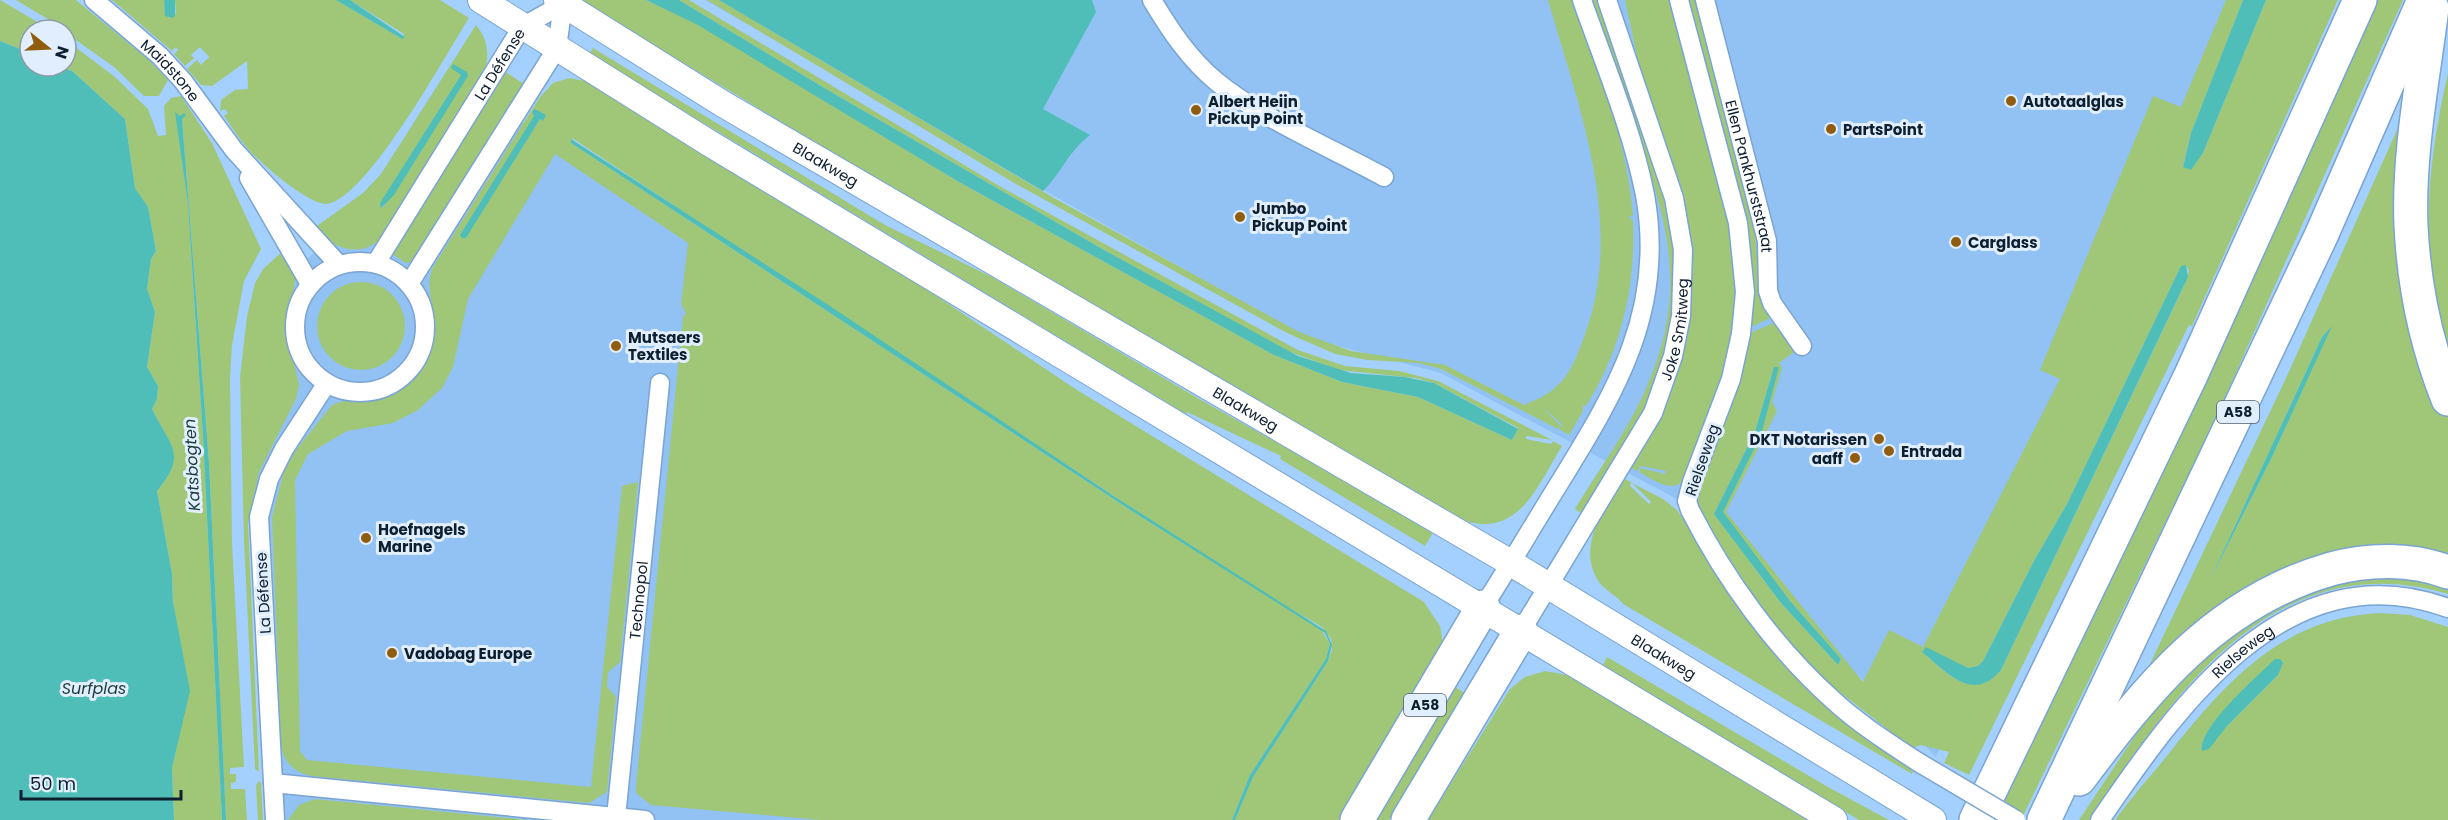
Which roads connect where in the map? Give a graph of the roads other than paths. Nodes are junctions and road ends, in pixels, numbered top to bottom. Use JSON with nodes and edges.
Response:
{"nodes":[{"id":1,"x":94,"y":0,"type":"edge"},
{"id":2,"x":481,"y":0,"type":"edge"},
{"id":3,"x":1152,"y":0,"type":"edge"},
{"id":4,"x":1582,"y":0,"type":"edge"},
{"id":5,"x":1607,"y":0,"type":"edge"},
{"id":6,"x":1679,"y":0,"type":"edge"},
{"id":7,"x":1705,"y":0,"type":"edge"},
{"id":8,"x":2360,"y":0,"type":"edge"},
{"id":9,"x":2424,"y":0,"type":"edge"},
{"id":10,"x":2433,"y":0,"type":"edge"},
{"id":11,"x":560,"y":2,"type":"edge"},
{"id":12,"x":522,"y":27,"type":"junction"},
{"id":13,"x":557,"y":48,"type":"junction"},
{"id":14,"x":234,"y":150,"type":"junction"},
{"id":15,"x":1384,"y":177,"type":"dead end"},
{"id":16,"x":376,"y":263,"type":"junction"},
{"id":17,"x":339,"y":265,"type":"junction"},
{"id":18,"x":310,"y":284,"type":"junction"},
{"id":19,"x":409,"y":284,"type":"junction"},
{"id":20,"x":1802,"y":346,"type":"dead end"},
{"id":21,"x":327,"y":383,"type":"junction"},
{"id":22,"x":660,"y":383,"type":"dead end"},
{"id":23,"x":2448,"y":399,"type":"edge"},
{"id":24,"x":1512,"y":563,"type":"junction"},
{"id":25,"x":2448,"y":572,"type":"edge"},
{"id":26,"x":1550,"y":586,"type":"junction"},
{"id":27,"x":1483,"y":607,"type":"junction"},
{"id":28,"x":2448,"y":608,"type":"edge"},
{"id":29,"x":1521,"y":632,"type":"junction"},
{"id":30,"x":273,"y":783,"type":"junction"},
{"id":31,"x":616,"y":817,"type":"junction"},
{"id":32,"x":275,"y":820,"type":"edge"},
{"id":33,"x":645,"y":820,"type":"edge"},
{"id":34,"x":1357,"y":820,"type":"edge"},
{"id":35,"x":1408,"y":820,"type":"edge"},
{"id":36,"x":1834,"y":820,"type":"edge"},
{"id":37,"x":1933,"y":820,"type":"edge"},
{"id":38,"x":1976,"y":820,"type":"edge"},
{"id":39,"x":2016,"y":820,"type":"edge"},
{"id":40,"x":2046,"y":820,"type":"edge"},
{"id":41,"x":2100,"y":820,"type":"edge"}],
"edges":[{"from":1,"to":14,"type":"street","name":"Maidstone"},
{"from":2,"to":12,"type":"main road"},
{"from":3,"to":15,"type":"street"},
{"from":4,"to":24,"type":"street"},
{"from":5,"to":26,"type":"street","name":"Joke Smitweg"},
{"from":6,"to":39,"type":"street","name":"Rielseweg","bridge":true},
{"from":7,"to":20,"type":"street","name":"Ellen Pankhurststraat"},
{"from":8,"to":38,"type":"highway"},
{"from":9,"to":40,"type":"highway","number":"A58"},
{"from":10,"to":23,"type":"highway"},
{"from":11,"to":12,"type":"street","name":"La Défense"},
{"from":11,"to":13,"type":"street"},
{"from":11,"to":24,"type":"main road","name":"Blaakweg"},
{"from":12,"to":13,"type":"main road"},
{"from":12,"to":16,"type":"street","name":"La Défense"},
{"from":13,"to":19,"type":"street"},
{"from":13,"to":27,"type":"main road"},
{"from":14,"to":17,"type":"street","name":"Maidstone"},
{"from":14,"to":18,"type":"street","name":"Maidstone"},
{"from":16,"to":17,"type":"street"},
{"from":16,"to":19,"type":"street"},
{"from":17,"to":18,"type":"street"},
{"from":18,"to":21,"type":"street"},
{"from":19,"to":21,"type":"street"},
{"from":21,"to":30,"type":"street","name":"La Défense"},
{"from":22,"to":31,"type":"street","name":"Technopol"},
{"from":24,"to":26,"type":"main road","name":"Blaakweg"},
{"from":24,"to":27,"type":"street"},
{"from":25,"to":40,"type":"highway","number":"A58"},
{"from":26,"to":29,"type":"street","name":"Joke Smitweg"},
{"from":26,"to":37,"type":"main road","name":"Blaakweg"},
{"from":27,"to":29,"type":"main road"},
{"from":27,"to":34,"type":"highway","number":"A58"},
{"from":28,"to":41,"type":"street","name":"Rielseweg"},
{"from":29,"to":35,"type":"highway","number":"A58"},
{"from":29,"to":36,"type":"main road"},
{"from":30,"to":31,"type":"street"},
{"from":30,"to":32,"type":"street","name":"La Défense"},
{"from":31,"to":33,"type":"street"}]}
